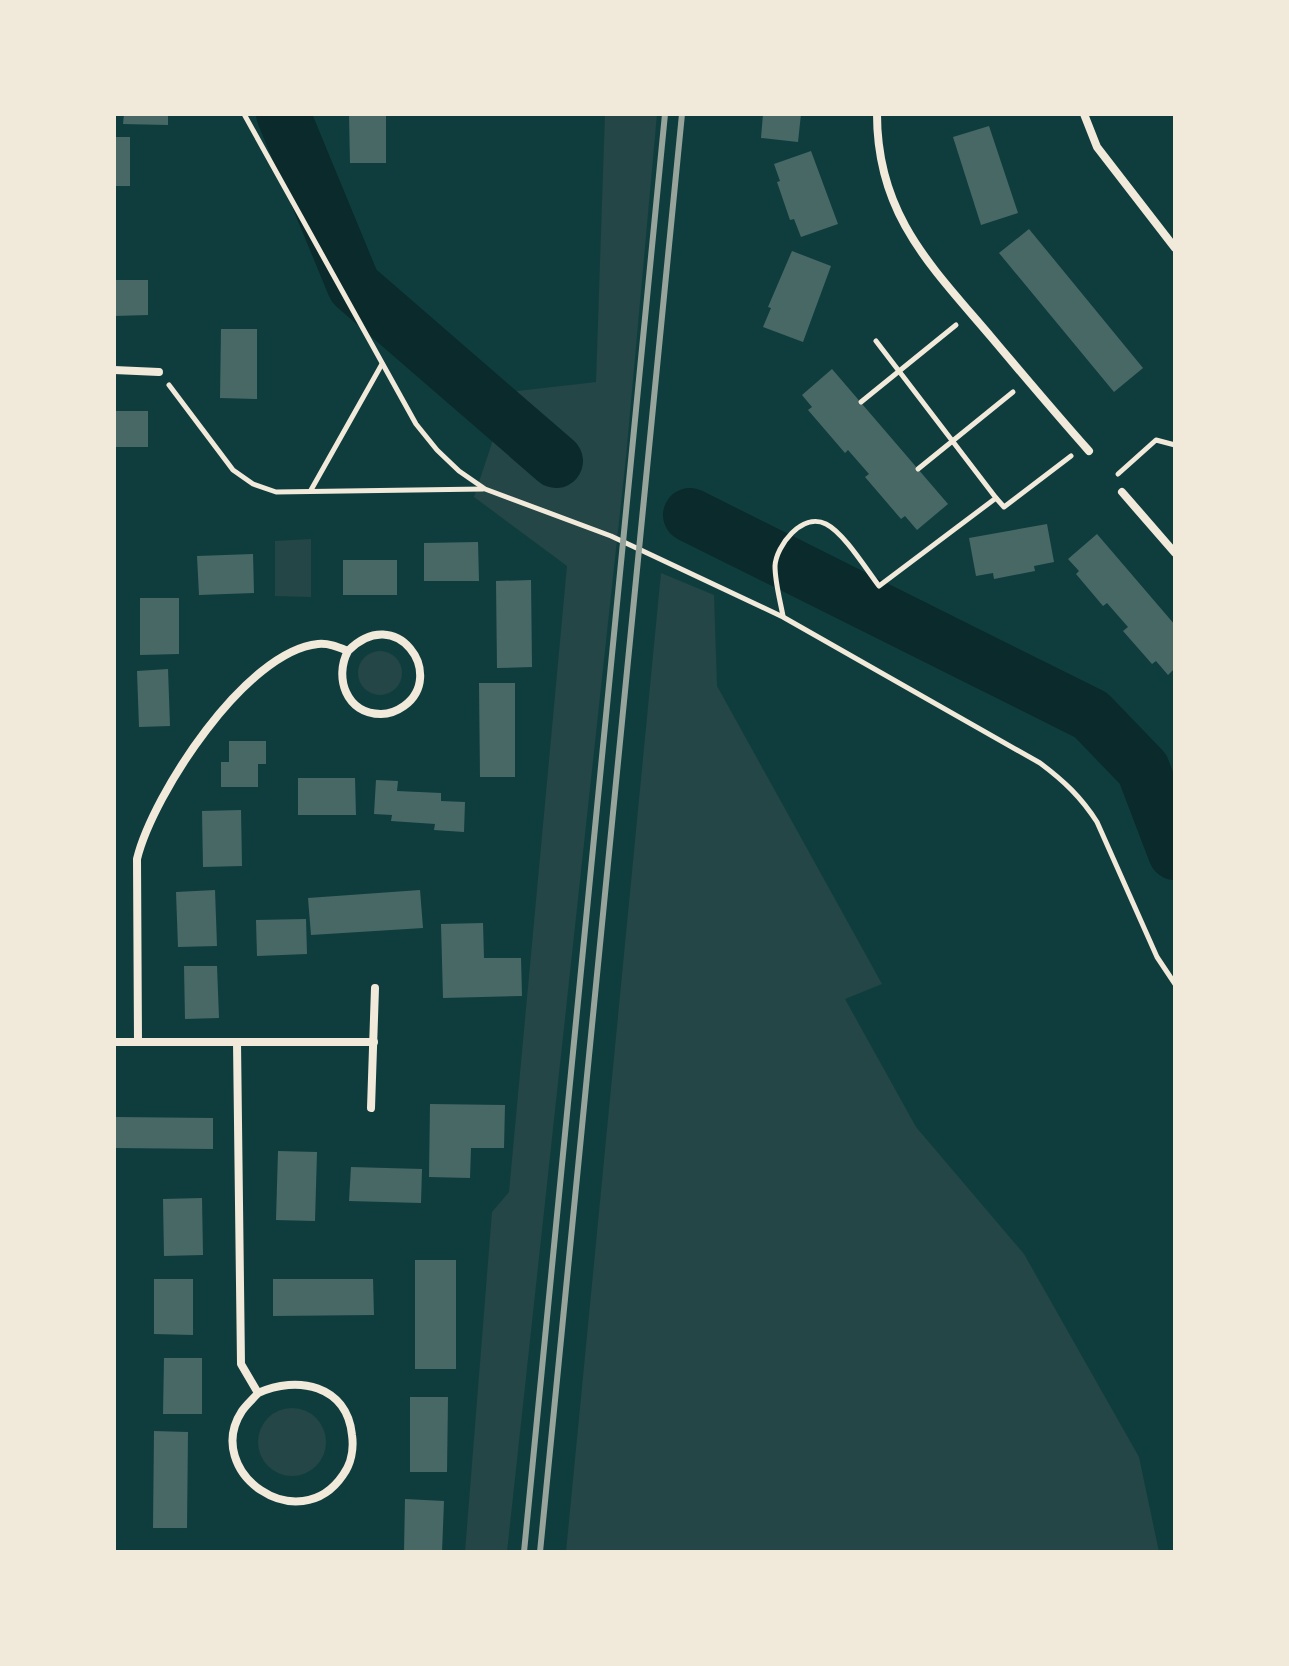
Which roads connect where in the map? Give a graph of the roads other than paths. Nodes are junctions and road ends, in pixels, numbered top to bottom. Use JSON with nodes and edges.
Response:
{"nodes":[{"id":1,"x":877,"y":114,"type":"edge"},
{"id":2,"x":1084,"y":114,"type":"edge"},
{"id":3,"x":1175,"y":248,"type":"edge"},
{"id":4,"x":114,"y":370,"type":"edge"},
{"id":5,"x":159,"y":372,"type":"road end"},
{"id":6,"x":1087,"y":448,"type":"road end"},
{"id":7,"x":1122,"y":492,"type":"road end"},
{"id":8,"x":1175,"y":553,"type":"edge"},
{"id":9,"x":348,"y":651,"type":"junction"},
{"id":10,"x":375,"y":988,"type":"dead end"},
{"id":11,"x":114,"y":1042,"type":"edge"},
{"id":12,"x":138,"y":1042,"type":"junction"},
{"id":13,"x":237,"y":1042,"type":"junction"},
{"id":14,"x":374,"y":1042,"type":"junction"},
{"id":15,"x":371,"y":1108,"type":"dead end"},
{"id":16,"x":258,"y":1393,"type":"junction"}],
"edges":[{"from":1,"to":6,"type":"street"},
{"from":2,"to":3,"type":"street"},
{"from":4,"to":5,"type":"street"},
{"from":7,"to":8,"type":"street"},
{"from":9,"to":9,"type":"street"},
{"from":9,"to":12,"type":"street"},
{"from":10,"to":14,"type":"street"},
{"from":11,"to":12,"type":"street"},
{"from":12,"to":13,"type":"street"},
{"from":13,"to":14,"type":"street"},
{"from":13,"to":16,"type":"street"},
{"from":14,"to":15,"type":"street"},
{"from":16,"to":16,"type":"street"}]}
